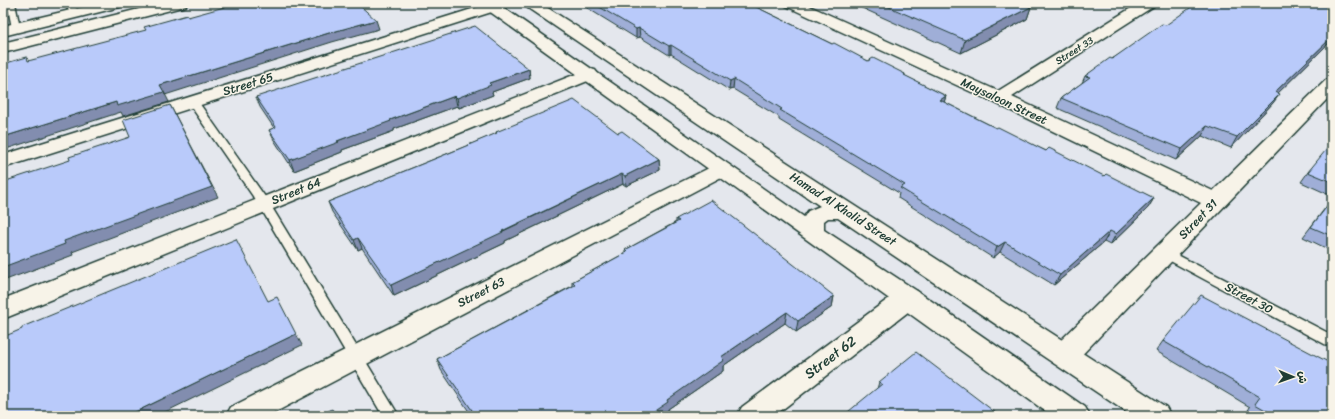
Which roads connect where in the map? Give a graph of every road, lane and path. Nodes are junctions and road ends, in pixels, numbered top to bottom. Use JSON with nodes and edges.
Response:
{"nodes":[{"id":1,"x":11,"y":3,"type":"edge"},
{"id":2,"x":118,"y":3,"type":"edge"},
{"id":3,"x":180,"y":3,"type":"edge"},
{"id":4,"x":530,"y":3,"type":"edge"},
{"id":5,"x":791,"y":3,"type":"edge"},
{"id":6,"x":1149,"y":3,"type":"edge"},
{"id":7,"x":490,"y":5,"type":"edge"},
{"id":8,"x":74,"y":8,"type":"edge"},
{"id":9,"x":9,"y":30,"type":"edge"},
{"id":10,"x":3,"y":48,"type":"edge"},
{"id":11,"x":589,"y":74,"type":"junction"},
{"id":12,"x":1332,"y":84,"type":"edge"},
{"id":13,"x":999,"y":98,"type":"junction"},
{"id":14,"x":193,"y":102,"type":"junction"},
{"id":15,"x":3,"y":162,"type":"edge"},
{"id":16,"x":722,"y":168,"type":"junction"},
{"id":17,"x":799,"y":181,"type":"junction"},
{"id":18,"x":761,"y":196,"type":"junction"},
{"id":19,"x":1216,"y":201,"type":"junction"},
{"id":20,"x":264,"y":204,"type":"junction"},
{"id":21,"x":845,"y":211,"type":"junction"},
{"id":22,"x":813,"y":234,"type":"junction"},
{"id":23,"x":1166,"y":253,"type":"junction"},
{"id":24,"x":908,"y":298,"type":"junction"},
{"id":25,"x":3,"y":309,"type":"edge"},
{"id":26,"x":1332,"y":342,"type":"edge"},
{"id":27,"x":1064,"y":355,"type":"junction"},
{"id":28,"x":355,"y":356,"type":"junction"},
{"id":29,"x":240,"y":416,"type":"edge"},
{"id":30,"x":391,"y":416,"type":"edge"},
{"id":31,"x":752,"y":416,"type":"edge"},
{"id":32,"x":1075,"y":416,"type":"edge"},
{"id":33,"x":1156,"y":416,"type":"edge"}],
"edges":[{"from":1,"to":9,"type":"lane"},
{"from":2,"to":8,"type":"street"},
{"from":3,"to":10,"type":"street"},
{"from":4,"to":17,"type":"street","name":"Hamad Al Khalid Street"},
{"from":5,"to":13,"type":"street","name":"Maysaloon Street"},
{"from":6,"to":13,"type":"street","name":"Street 33"},
{"from":7,"to":11,"type":"street"},
{"from":7,"to":14,"type":"street","name":"Street 65"},
{"from":8,"to":9,"type":"street"},
{"from":11,"to":16,"type":"street"},
{"from":11,"to":20,"type":"street","name":"Street 64"},
{"from":12,"to":19,"type":"street","name":"Street 31"},
{"from":13,"to":19,"type":"street","name":"Maysaloon Street"},
{"from":14,"to":15,"type":"street","name":"Street 65"},
{"from":14,"to":20,"type":"lane"},
{"from":16,"to":18,"type":"street"},
{"from":16,"to":28,"type":"street","name":"Street 63"},
{"from":17,"to":18,"type":"street"},
{"from":17,"to":21,"type":"street","name":"Hamad Al Khalid Street"},
{"from":18,"to":22,"type":"street"},
{"from":19,"to":23,"type":"street","name":"Street 31"},
{"from":20,"to":25,"type":"street","name":"Street 64"},
{"from":20,"to":28,"type":"lane"},
{"from":21,"to":22,"type":"street"},
{"from":21,"to":27,"type":"street","name":"Hamad Al Khalid Street"},
{"from":22,"to":24,"type":"street"},
{"from":23,"to":26,"type":"lane","name":"Street 30"},
{"from":23,"to":27,"type":"street","name":"Street 31"},
{"from":24,"to":31,"type":"street","name":"Street 62"},
{"from":24,"to":32,"type":"street"},
{"from":27,"to":33,"type":"street","name":"Hamad Al Khalid Street"},
{"from":28,"to":29,"type":"street","name":"Street 63"},
{"from":28,"to":30,"type":"lane"}]}
